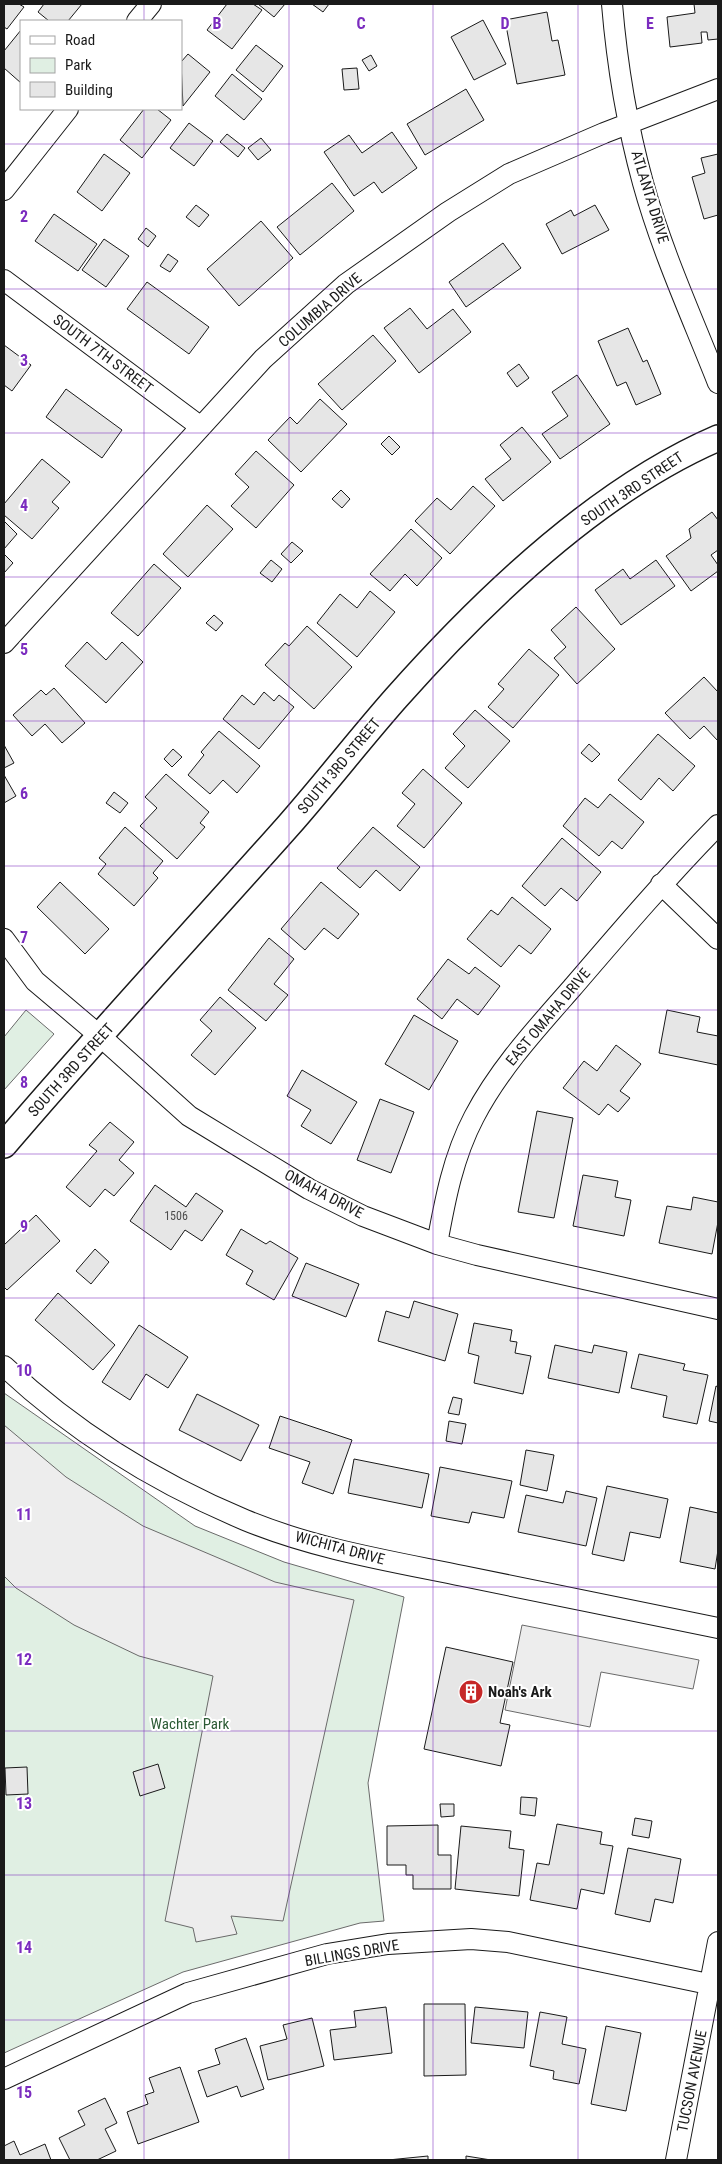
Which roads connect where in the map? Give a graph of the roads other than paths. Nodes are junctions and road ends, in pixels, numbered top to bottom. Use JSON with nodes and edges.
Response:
{"nodes":[{"id":1,"x":151,"y":4,"type":"edge"},
{"id":2,"x":612,"y":4,"type":"edge"},
{"id":3,"x":139,"y":20,"type":"edge"},
{"id":4,"x":718,"y":88,"type":"edge"},
{"id":5,"x":67,"y":110,"type":"edge"},
{"id":6,"x":629,"y":123,"type":"junction"},
{"id":7,"x":4,"y":190,"type":"edge"},
{"id":8,"x":4,"y":280,"type":"edge"},
{"id":9,"x":718,"y":383,"type":"edge"},
{"id":10,"x":201,"y":427,"type":"junction"},
{"id":11,"x":718,"y":438,"type":"edge"},
{"id":12,"x":4,"y":643,"type":"edge"},
{"id":13,"x":718,"y":825,"type":"edge"},
{"id":14,"x":661,"y":884,"type":"junction"},
{"id":15,"x":4,"y":939,"type":"edge"},
{"id":16,"x":718,"y":939,"type":"edge"},
{"id":17,"x":100,"y":1036,"type":"junction"},
{"id":18,"x":4,"y":1145,"type":"edge"},
{"id":19,"x":437,"y":1244,"type":"junction"},
{"id":20,"x":718,"y":1309,"type":"edge"},
{"id":21,"x":4,"y":1366,"type":"edge"},
{"id":22,"x":718,"y":1628,"type":"edge"},
{"id":23,"x":718,"y":1942,"type":"edge"},
{"id":24,"x":714,"y":1985,"type":"edge"},
{"id":25,"x":4,"y":2079,"type":"edge"},
{"id":26,"x":676,"y":2160,"type":"edge"}],
"edges":[{"from":1,"to":3,"type":"street"},
{"from":2,"to":6,"type":"street","name":"ATLANTA DRIVE"},
{"from":4,"to":6,"type":"street","name":"COLUMBIA DRIVE"},
{"from":5,"to":7,"type":"street"},
{"from":6,"to":9,"type":"street","name":"ATLANTA DRIVE"},
{"from":6,"to":10,"type":"street","name":"COLUMBIA DRIVE"},
{"from":8,"to":10,"type":"street","name":"SOUTH 7TH STREET"},
{"from":10,"to":12,"type":"street","name":"COLUMBIA DRIVE"},
{"from":11,"to":17,"type":"street","name":"SOUTH 3RD STREET"},
{"from":13,"to":14,"type":"street","name":"EAST OMAHA DRIVE"},
{"from":14,"to":16,"type":"street"},
{"from":14,"to":19,"type":"street","name":"EAST OMAHA DRIVE"},
{"from":15,"to":17,"type":"street","name":"OMAHA DRIVE"},
{"from":17,"to":18,"type":"street","name":"SOUTH 3RD STREET"},
{"from":17,"to":19,"type":"street","name":"OMAHA DRIVE"},
{"from":19,"to":20,"type":"street","name":"OMAHA DRIVE"},
{"from":21,"to":22,"type":"street","name":"WICHITA DRIVE"},
{"from":23,"to":24,"type":"street","name":"TUCSON AVENUE"},
{"from":24,"to":25,"type":"street","name":"BILLINGS DRIVE"},
{"from":24,"to":26,"type":"street","name":"TUCSON AVENUE"}]}
